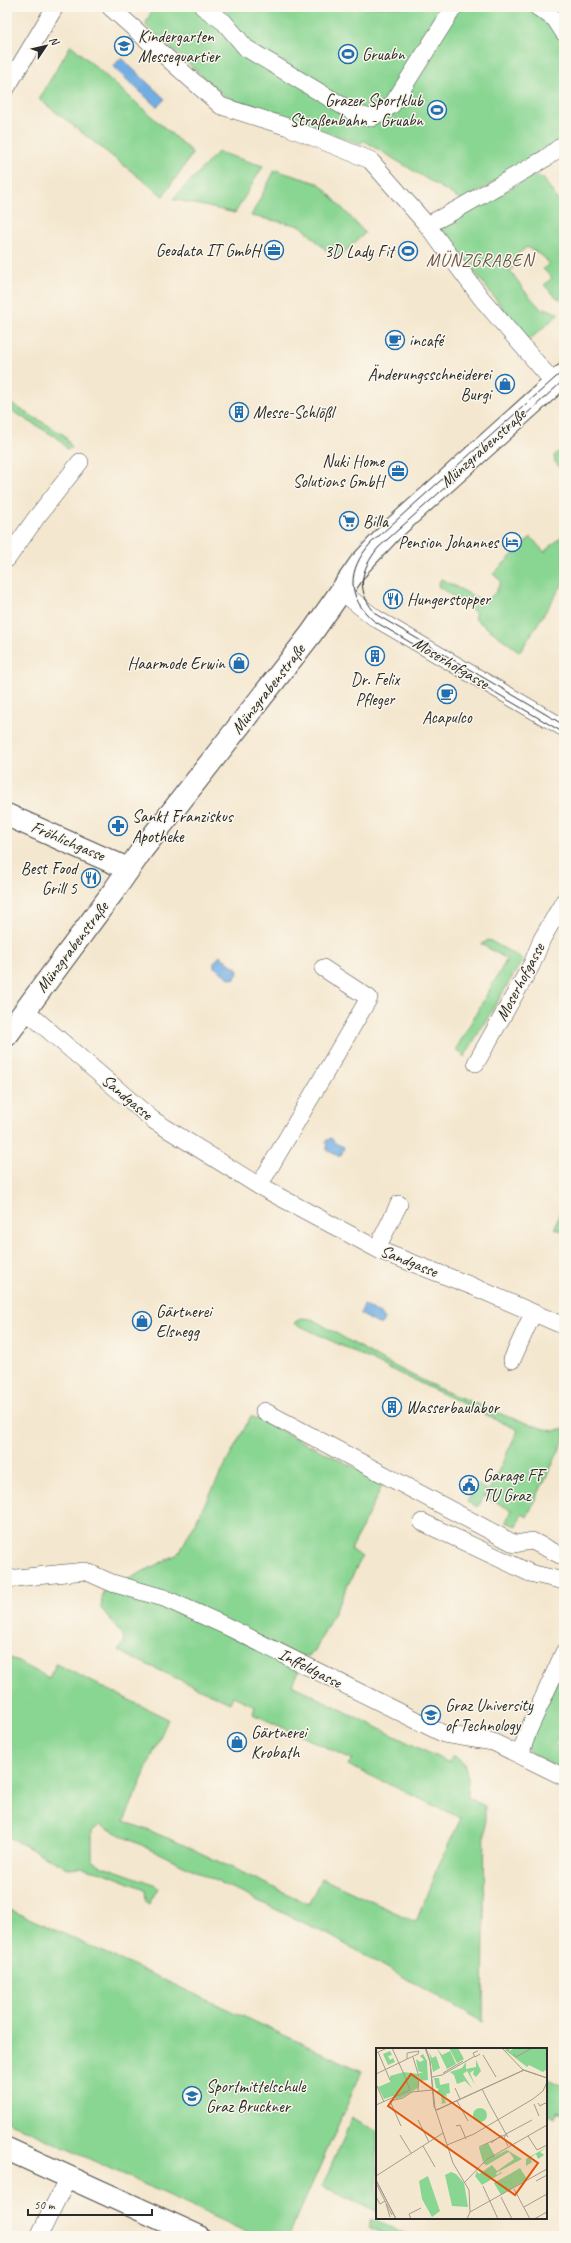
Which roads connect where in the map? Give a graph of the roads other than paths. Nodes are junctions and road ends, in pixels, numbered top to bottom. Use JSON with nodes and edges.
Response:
{"nodes":[{"id":1,"x":56,"y":7,"type":"edge"},
{"id":2,"x":110,"y":7,"type":"edge"},
{"id":3,"x":203,"y":7,"type":"edge"},
{"id":4,"x":454,"y":7,"type":"edge"},
{"id":5,"x":537,"y":7,"type":"edge"},
{"id":6,"x":564,"y":33,"type":"edge"},
{"id":7,"x":7,"y":88,"type":"edge"},
{"id":8,"x":564,"y":144,"type":"edge"},
{"id":9,"x":427,"y":224,"type":"junction"},
{"id":10,"x":559,"y":379,"type":"edge"},
{"id":11,"x":80,"y":462,"type":"dead end"},
{"id":12,"x":7,"y":559,"type":"edge"},
{"id":13,"x":342,"y":592,"type":"junction"},
{"id":14,"x":564,"y":728,"type":"edge"},
{"id":15,"x":7,"y":815,"type":"edge"},
{"id":16,"x":128,"y":869,"type":"junction"},
{"id":17,"x":564,"y":900,"type":"edge"},
{"id":18,"x":323,"y":968,"type":"dead end"},
{"id":19,"x":25,"y":1010,"type":"junction"},
{"id":20,"x":7,"y":1035,"type":"edge"},
{"id":21,"x":476,"y":1063,"type":"dead end"},
{"id":22,"x":259,"y":1186,"type":"junction"},
{"id":23,"x":399,"y":1204,"type":"dead end"},
{"id":24,"x":377,"y":1248,"type":"junction"},
{"id":25,"x":533,"y":1313,"type":"junction"},
{"id":26,"x":564,"y":1326,"type":"edge"},
{"id":27,"x":512,"y":1360,"type":"dead end"},
{"id":28,"x":264,"y":1411,"type":"dead end"},
{"id":29,"x":422,"y":1522,"type":"dead end"},
{"id":30,"x":564,"y":1557,"type":"edge"},
{"id":31,"x":7,"y":1579,"type":"edge"},
{"id":32,"x":564,"y":1581,"type":"edge"},
{"id":33,"x":564,"y":1652,"type":"edge"},
{"id":34,"x":520,"y":1755,"type":"junction"},
{"id":35,"x":564,"y":1777,"type":"edge"},
{"id":36,"x":7,"y":2149,"type":"edge"},
{"id":37,"x":68,"y":2176,"type":"junction"},
{"id":38,"x":39,"y":2236,"type":"edge"},
{"id":39,"x":198,"y":2236,"type":"edge"}],
"edges":[{"from":1,"to":7,"type":"street"},
{"from":2,"to":9,"type":"street"},
{"from":3,"to":4,"type":"street"},
{"from":5,"to":6,"type":"street"},
{"from":8,"to":9,"type":"street"},
{"from":9,"to":10,"type":"street"},
{"from":10,"to":13,"type":"main road","name":"Münzgrabenstraße"},
{"from":11,"to":12,"type":"street"},
{"from":13,"to":14,"type":"street","name":"Moserhofgasse"},
{"from":13,"to":16,"type":"main road","name":"Münzgrabenstraße"},
{"from":15,"to":16,"type":"main road","name":"Fröhlichgasse"},
{"from":16,"to":19,"type":"main road","name":"Münzgrabenstraße"},
{"from":17,"to":21,"type":"street","name":"Moserhofgasse"},
{"from":18,"to":22,"type":"street"},
{"from":19,"to":20,"type":"main road","name":"Münzgrabenstraße"},
{"from":19,"to":22,"type":"street","name":"Sandgasse"},
{"from":22,"to":24,"type":"street","name":"Sandgasse"},
{"from":23,"to":24,"type":"street"},
{"from":24,"to":25,"type":"street","name":"Sandgasse"},
{"from":25,"to":26,"type":"street","name":"Sandgasse"},
{"from":25,"to":27,"type":"street"},
{"from":28,"to":30,"type":"street"},
{"from":29,"to":32,"type":"street"},
{"from":31,"to":34,"type":"street","name":"Inffeldgasse"},
{"from":33,"to":34,"type":"street"},
{"from":34,"to":35,"type":"street","name":"Inffeldgasse"},
{"from":36,"to":37,"type":"main road"},
{"from":37,"to":38,"type":"street"},
{"from":37,"to":39,"type":"main road"}]}
